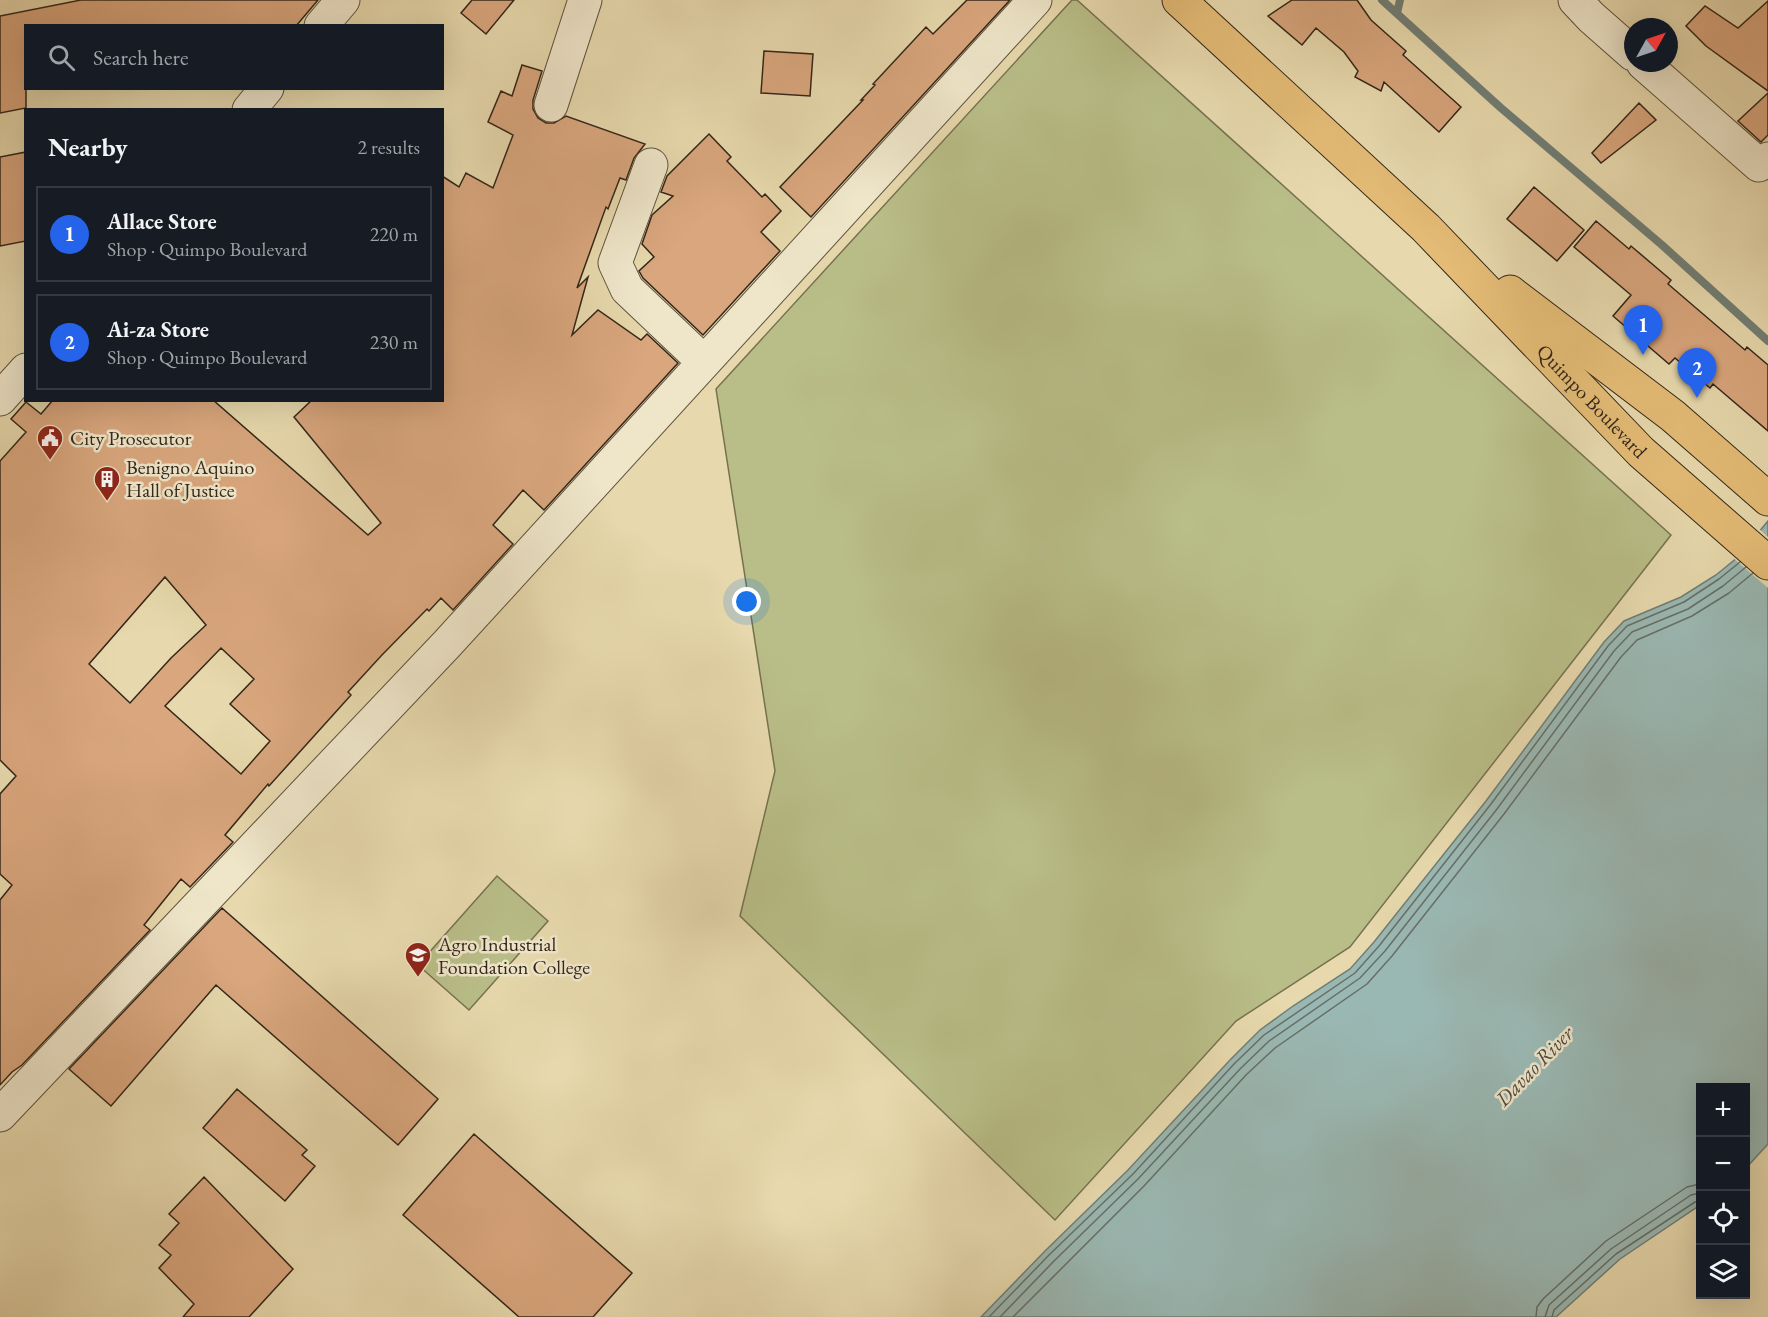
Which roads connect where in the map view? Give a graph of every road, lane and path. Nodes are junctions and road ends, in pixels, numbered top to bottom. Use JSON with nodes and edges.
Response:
{"nodes":[{"id":1,"x":343,"y":0,"type":"edge"},
{"id":2,"x":585,"y":0,"type":"edge"},
{"id":3,"x":1035,"y":0,"type":"edge"},
{"id":4,"x":1179,"y":0,"type":"edge"},
{"id":5,"x":1575,"y":0,"type":"edge"},
{"id":6,"x":323,"y":24,"type":"edge"},
{"id":7,"x":1624,"y":46,"type":"edge"},
{"id":8,"x":1652,"y":72,"type":"edge"},
{"id":9,"x":265,"y":90,"type":"edge"},
{"id":10,"x":551,"y":105,"type":"dead end"},
{"id":11,"x":251,"y":108,"type":"edge"},
{"id":12,"x":1768,"y":159,"type":"edge"},
{"id":13,"x":651,"y":165,"type":"dead end"},
{"id":14,"x":1426,"y":228,"type":"junction"},
{"id":15,"x":704,"y":362,"type":"junction"},
{"id":16,"x":24,"y":372,"type":"edge"},
{"id":17,"x":0,"y":399,"type":"edge"},
{"id":18,"x":1768,"y":499,"type":"edge"},
{"id":19,"x":1768,"y":563,"type":"edge"},
{"id":20,"x":0,"y":1115,"type":"edge"}],
"edges":[{"from":1,"to":6,"type":"street"},
{"from":2,"to":10,"type":"street"},
{"from":3,"to":15,"type":"street"},
{"from":4,"to":14,"type":"main road","name":"Quimpo Boulevard"},
{"from":5,"to":7,"type":"street"},
{"from":8,"to":12,"type":"street"},
{"from":9,"to":11,"type":"street"},
{"from":13,"to":15,"type":"street"},
{"from":14,"to":18,"type":"main road","name":"Quimpo Boulevard"},
{"from":14,"to":19,"type":"main road","name":"Quimpo Boulevard"},
{"from":15,"to":20,"type":"street"},
{"from":16,"to":17,"type":"street"}]}
